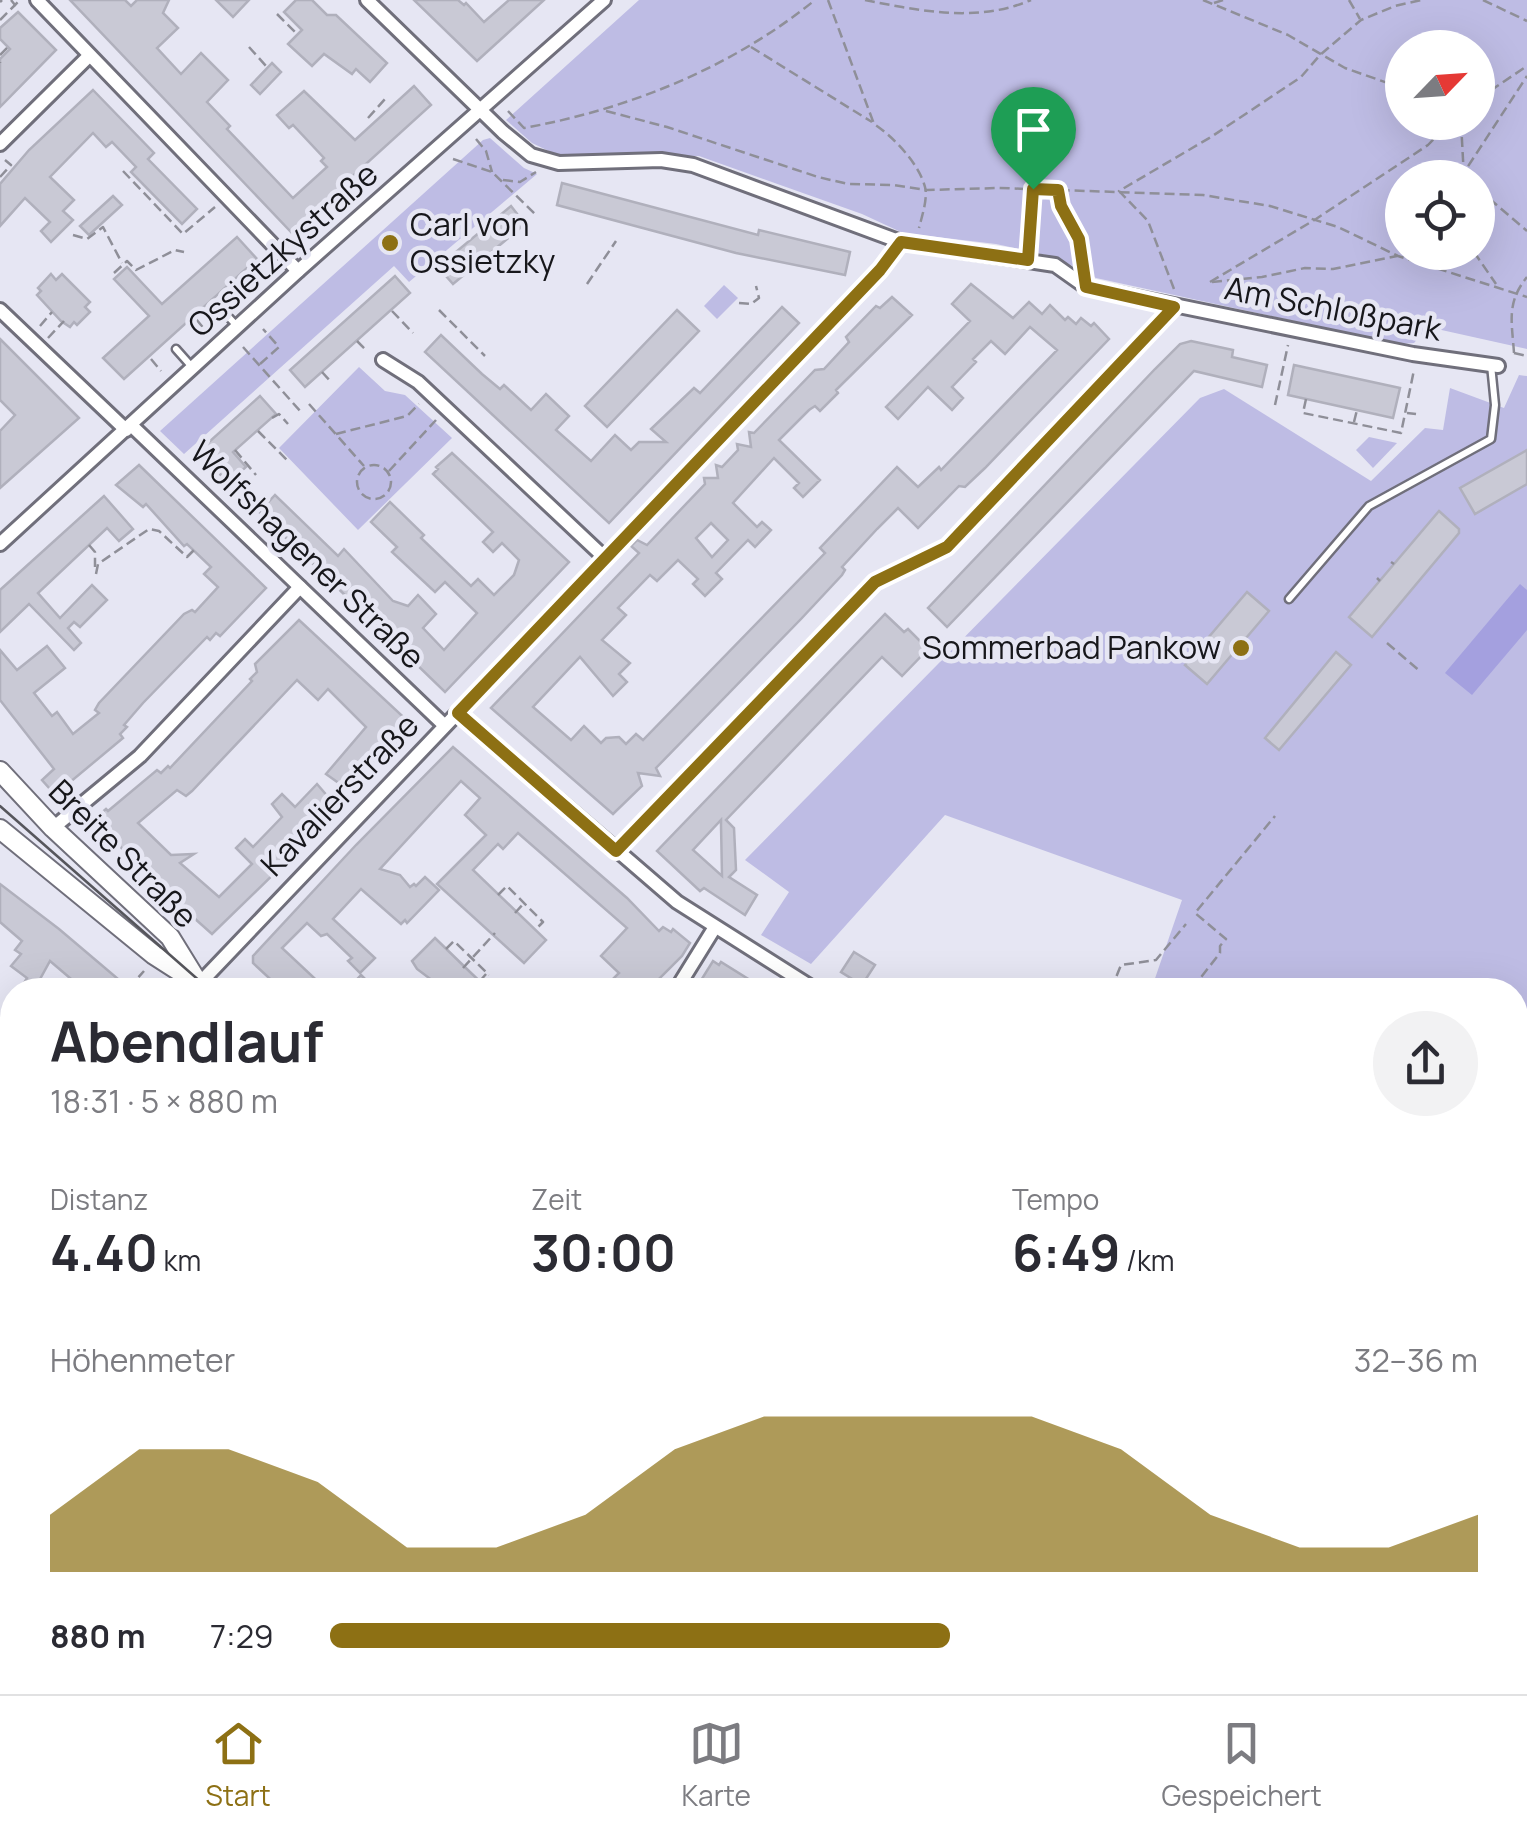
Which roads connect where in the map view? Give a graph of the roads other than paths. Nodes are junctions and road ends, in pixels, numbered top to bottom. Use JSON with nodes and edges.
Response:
{"nodes":[{"id":1,"x":36,"y":0,"type":"edge"},
{"id":2,"x":367,"y":0,"type":"edge"},
{"id":3,"x":604,"y":0,"type":"edge"},
{"id":4,"x":89,"y":56,"type":"junction"},
{"id":5,"x":482,"y":110,"type":"junction"},
{"id":6,"x":0,"y":144,"type":"edge"},
{"id":7,"x":901,"y":242,"type":"junction"},
{"id":8,"x":298,"y":271,"type":"junction"},
{"id":9,"x":1175,"y":300,"type":"junction"},
{"id":10,"x":221,"y":309,"type":"dead end"},
{"id":11,"x":0,"y":310,"type":"edge"},
{"id":12,"x":238,"y":327,"type":"junction"},
{"id":13,"x":176,"y":349,"type":"dead end"},
{"id":14,"x":382,"y":360,"type":"dead end"},
{"id":15,"x":1495,"y":366,"type":"joint"},
{"id":16,"x":193,"y":368,"type":"junction"},
{"id":17,"x":128,"y":427,"type":"junction"},
{"id":18,"x":0,"y":544,"type":"edge"},
{"id":19,"x":605,"y":558,"type":"junction"},
{"id":20,"x":300,"y":587,"type":"junction"},
{"id":21,"x":1289,"y":599,"type":"dead end"},
{"id":22,"x":458,"y":713,"type":"junction"},
{"id":23,"x":444,"y":726,"type":"junction"},
{"id":24,"x":0,"y":772,"type":"edge"},
{"id":25,"x":54,"y":828,"type":"junction"},
{"id":26,"x":0,"y":829,"type":"edge"},
{"id":27,"x":616,"y":851,"type":"junction"},
{"id":28,"x":715,"y":928,"type":"junction"},
{"id":29,"x":188,"y":978,"type":"edge"},
{"id":30,"x":196,"y":978,"type":"edge"},
{"id":31,"x":210,"y":978,"type":"edge"},
{"id":32,"x":684,"y":978,"type":"edge"},
{"id":33,"x":793,"y":978,"type":"edge"}],
"edges":[{"from":1,"to":4,"type":"street"},
{"from":2,"to":5,"type":"street","name":"Am Schloßpark"},
{"from":3,"to":5,"type":"street","name":"Ossietzkystraße"},
{"from":4,"to":6,"type":"street"},
{"from":4,"to":8,"type":"street"},
{"from":5,"to":7,"type":"street","name":"Am Schloßpark"},
{"from":5,"to":8,"type":"street","name":"Ossietzkystraße"},
{"from":7,"to":9,"type":"street","name":"Am Schloßpark"},
{"from":7,"to":19,"type":"street","name":"Kavalierstraße"},
{"from":8,"to":12,"type":"street","name":"Ossietzkystraße"},
{"from":9,"to":15,"type":"street","name":"Am Schloßpark"},
{"from":9,"to":27,"type":"street"},
{"from":10,"to":12,"type":"lane"},
{"from":11,"to":17,"type":"street","name":"Wolfshagener Straße"},
{"from":12,"to":16,"type":"street","name":"Ossietzkystraße"},
{"from":13,"to":16,"type":"lane"},
{"from":14,"to":19,"type":"street"},
{"from":15,"to":21,"type":"lane"},
{"from":16,"to":17,"type":"street","name":"Ossietzkystraße"},
{"from":17,"to":18,"type":"street","name":"Ossietzkystraße"},
{"from":17,"to":20,"type":"street","name":"Wolfshagener Straße"},
{"from":19,"to":22,"type":"street","name":"Kavalierstraße"},
{"from":20,"to":23,"type":"street","name":"Wolfshagener Straße"},
{"from":20,"to":25,"type":"street"},
{"from":22,"to":23,"type":"street","name":"Kavalierstraße"},
{"from":22,"to":27,"type":"street"},
{"from":23,"to":31,"type":"street","name":"Kavalierstraße"},
{"from":24,"to":25,"type":"main road","name":"Breite Straße"},
{"from":25,"to":30,"type":"main road","name":"Breite Straße"},
{"from":26,"to":29,"type":"main road","name":"Breite Straße"},
{"from":27,"to":28,"type":"street"},
{"from":28,"to":32,"type":"street"},
{"from":28,"to":33,"type":"street"}]}
